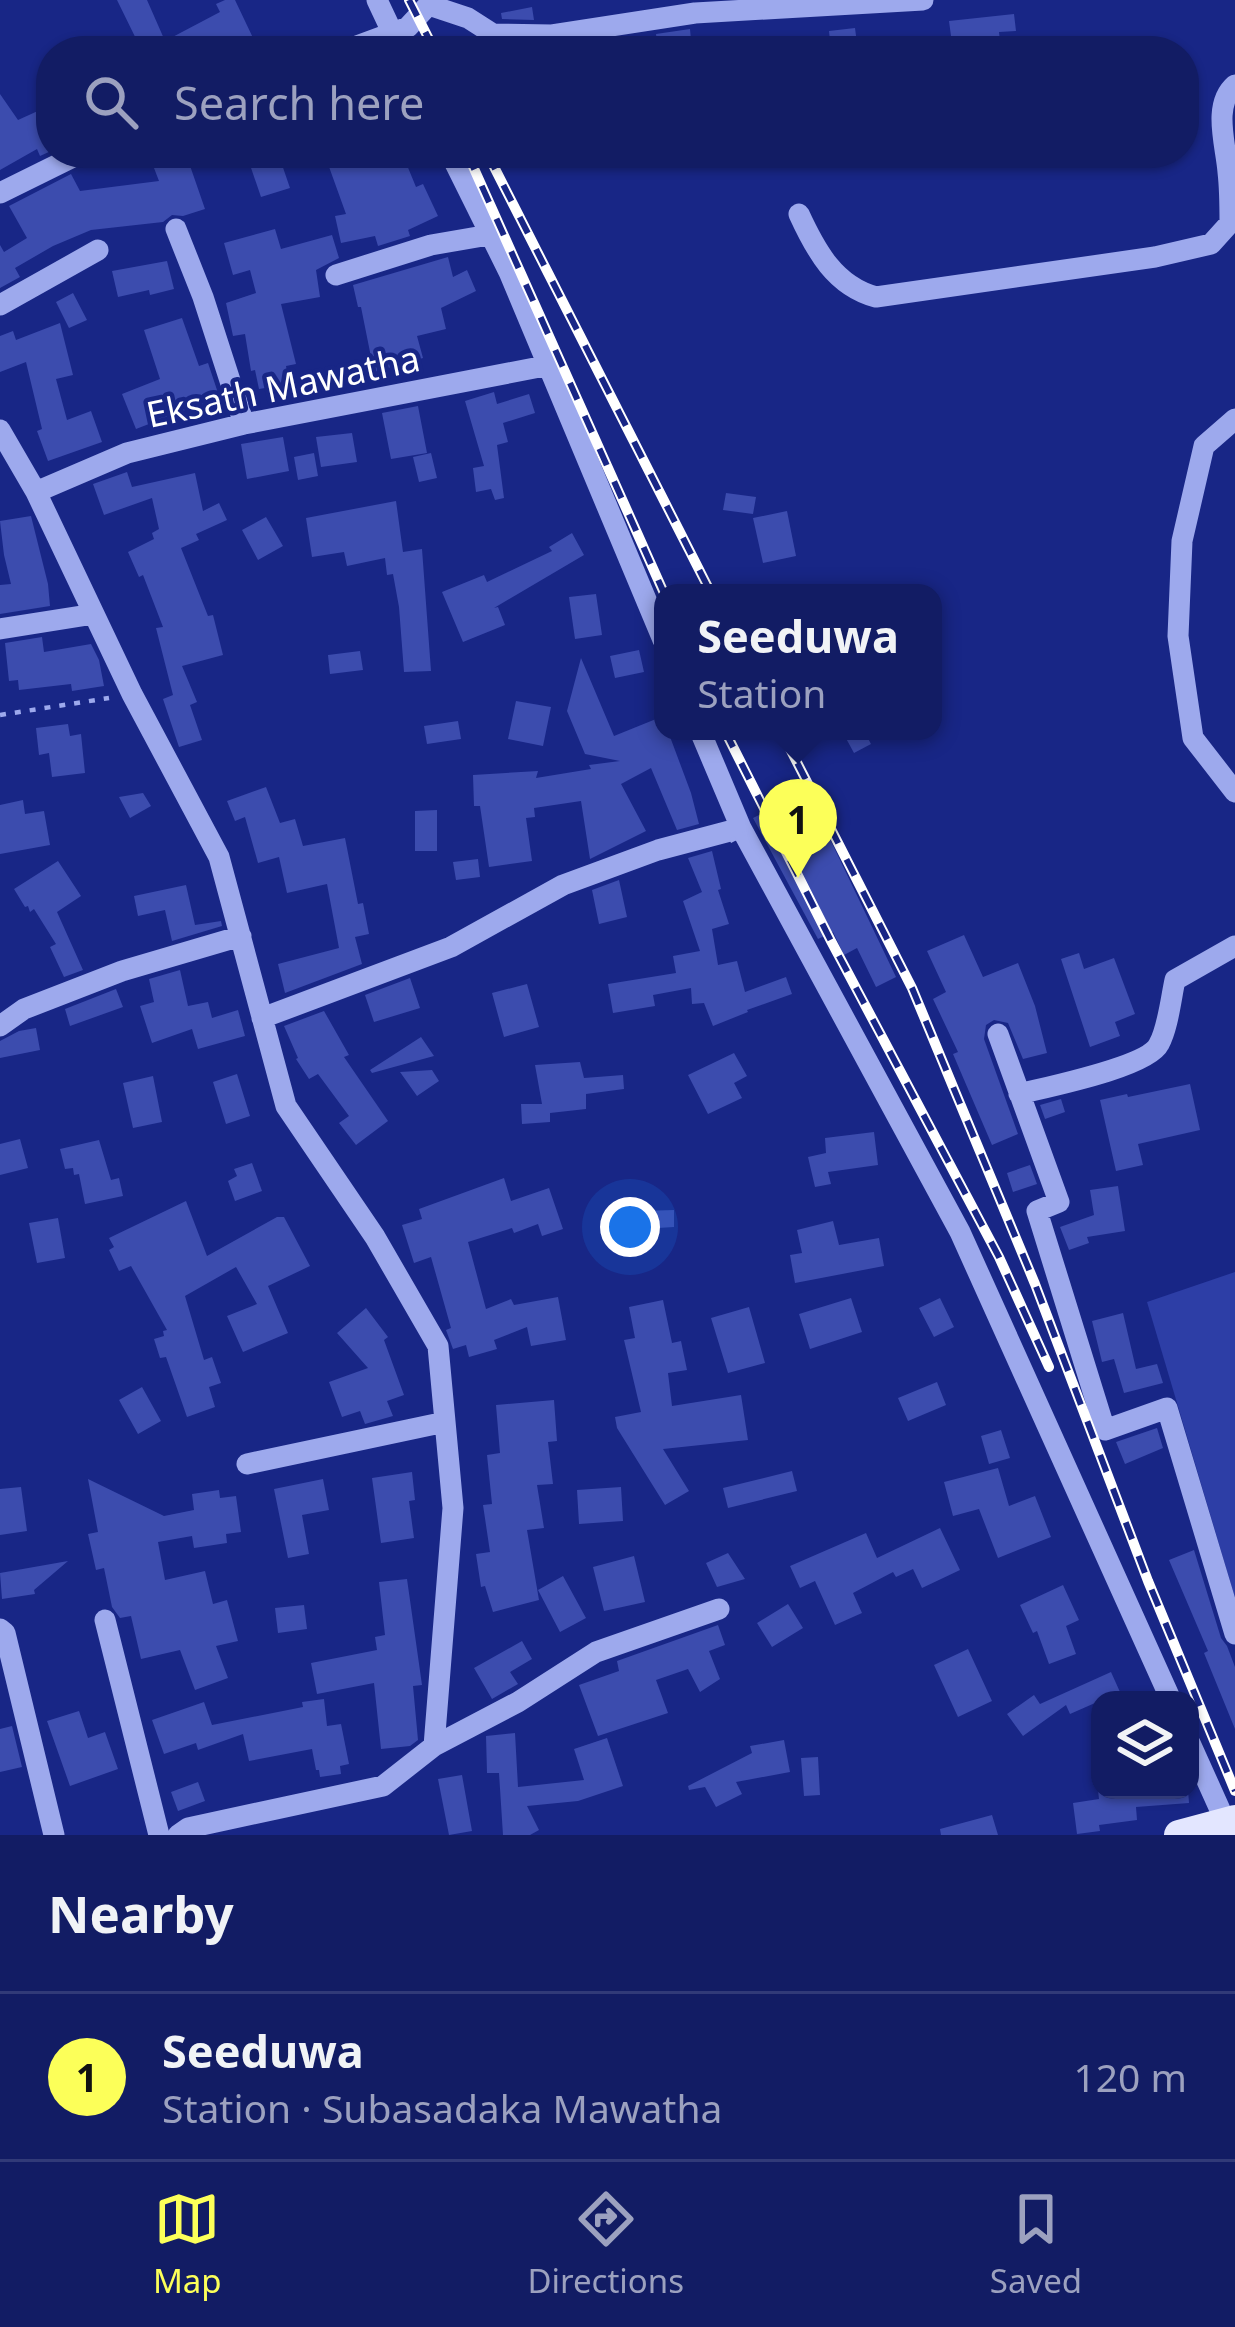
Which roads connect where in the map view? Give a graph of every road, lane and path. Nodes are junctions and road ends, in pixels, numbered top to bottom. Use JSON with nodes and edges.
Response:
{"nodes":[{"id":1,"x":376,"y":0,"type":"edge"},
{"id":2,"x":923,"y":0,"type":"edge"},
{"id":3,"x":431,"y":3,"type":"edge"},
{"id":4,"x":394,"y":36,"type":"edge"},
{"id":5,"x":402,"y":36,"type":"edge"},
{"id":6,"x":1235,"y":85,"type":"edge"},
{"id":7,"x":51,"y":168,"type":"edge"},
{"id":8,"x":457,"y":168,"type":"edge"},
{"id":9,"x":0,"y":193,"type":"edge"},
{"id":10,"x":799,"y":214,"type":"dead end"},
{"id":11,"x":176,"y":229,"type":"dead end"},
{"id":12,"x":489,"y":235,"type":"junction"},
{"id":13,"x":98,"y":250,"type":"dead end"},
{"id":14,"x":336,"y":275,"type":"dead end"},
{"id":15,"x":0,"y":305,"type":"edge"},
{"id":16,"x":550,"y":365,"type":"junction"},
{"id":17,"x":1234,"y":419,"type":"edge"},
{"id":18,"x":244,"y":424,"type":"junction"},
{"id":19,"x":0,"y":430,"type":"edge"},
{"id":20,"x":36,"y":492,"type":"junction"},
{"id":21,"x":94,"y":614,"type":"junction"},
{"id":22,"x":654,"y":618,"type":"edge"},
{"id":23,"x":0,"y":629,"type":"edge"},
{"id":24,"x":132,"y":694,"type":"junction"},
{"id":25,"x":0,"y":715,"type":"edge"},
{"id":26,"x":704,"y":740,"type":"edge"},
{"id":27,"x":1235,"y":792,"type":"edge"},
{"id":28,"x":742,"y":832,"type":"junction"},
{"id":29,"x":241,"y":935,"type":"junction"},
{"id":30,"x":1235,"y":946,"type":"edge"},
{"id":31,"x":262,"y":1018,"type":"junction"},
{"id":32,"x":0,"y":1027,"type":"edge"},
{"id":33,"x":998,"y":1034,"type":"dead end"},
{"id":34,"x":1019,"y":1094,"type":"junction"},
{"id":35,"x":445,"y":1422,"type":"junction"},
{"id":36,"x":247,"y":1464,"type":"dead end"},
{"id":37,"x":719,"y":1609,"type":"dead end"},
{"id":38,"x":105,"y":1620,"type":"dead end"},
{"id":39,"x":0,"y":1629,"type":"edge"},
{"id":40,"x":1235,"y":1634,"type":"edge"},
{"id":41,"x":1167,"y":1691,"type":"edge"},
{"id":42,"x":434,"y":1746,"type":"junction"},
{"id":43,"x":1199,"y":1760,"type":"edge"},
{"id":44,"x":1231,"y":1822,"type":"edge"},
{"id":45,"x":54,"y":1835,"type":"edge"},
{"id":46,"x":159,"y":1835,"type":"edge"},
{"id":47,"x":178,"y":1835,"type":"edge"},
{"id":48,"x":1179,"y":1835,"type":"edge"}],
"edges":[{"from":1,"to":4,"type":"street"},
{"from":2,"to":3,"type":"street"},
{"from":3,"to":5,"type":"street"},
{"from":6,"to":10,"type":"street"},
{"from":7,"to":9,"type":"street"},
{"from":8,"to":12,"type":"street"},
{"from":11,"to":18,"type":"street"},
{"from":12,"to":14,"type":"street"},
{"from":12,"to":16,"type":"street"},
{"from":13,"to":15,"type":"street"},
{"from":16,"to":18,"type":"street","name":"Eksath Mawatha"},
{"from":16,"to":22,"type":"street"},
{"from":17,"to":27,"type":"street"},
{"from":18,"to":20,"type":"street","name":"Eksath Mawatha"},
{"from":19,"to":20,"type":"street"},
{"from":20,"to":21,"type":"street"},
{"from":21,"to":23,"type":"street"},
{"from":21,"to":24,"type":"street"},
{"from":24,"to":25,"type":"path"},
{"from":24,"to":29,"type":"street"},
{"from":26,"to":28,"type":"street"},
{"from":28,"to":31,"type":"street"},
{"from":28,"to":41,"type":"street"},
{"from":29,"to":31,"type":"street"},
{"from":29,"to":32,"type":"street"},
{"from":30,"to":34,"type":"street"},
{"from":31,"to":35,"type":"street"},
{"from":33,"to":34,"type":"street"},
{"from":34,"to":40,"type":"street"},
{"from":35,"to":36,"type":"street"},
{"from":35,"to":42,"type":"street"},
{"from":37,"to":42,"type":"street"},
{"from":38,"to":46,"type":"street"},
{"from":39,"to":45,"type":"street"},
{"from":42,"to":47,"type":"street"},
{"from":43,"to":44,"type":"street"},
{"from":44,"to":48,"type":"main road"}]}
